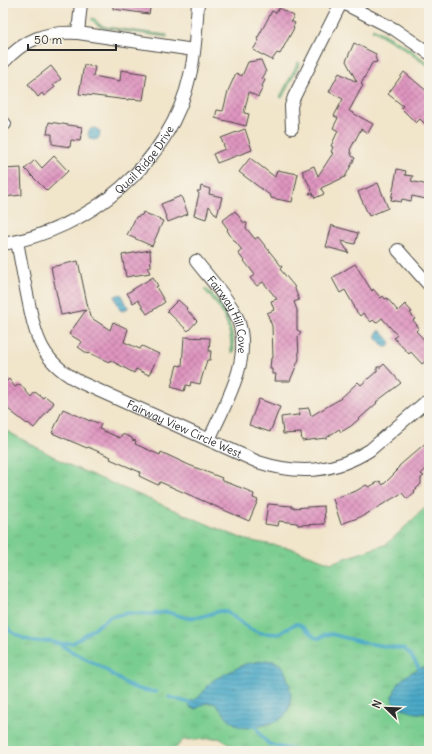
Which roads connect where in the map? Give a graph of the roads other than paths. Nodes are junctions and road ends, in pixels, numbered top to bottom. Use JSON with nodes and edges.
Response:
{"nodes":[{"id":1,"x":81,"y":3,"type":"edge"},
{"id":2,"x":198,"y":3,"type":"edge"},
{"id":3,"x":342,"y":3,"type":"edge"},
{"id":4,"x":78,"y":33,"type":"junction"},
{"id":5,"x":194,"y":50,"type":"junction"},
{"id":6,"x":429,"y":53,"type":"edge"},
{"id":7,"x":3,"y":63,"type":"edge"},
{"id":8,"x":292,"y":128,"type":"dead end"},
{"id":9,"x":17,"y":242,"type":"junction"},
{"id":10,"x":3,"y":244,"type":"edge"},
{"id":11,"x":398,"y":250,"type":"dead end"},
{"id":12,"x":196,"y":261,"type":"dead end"},
{"id":13,"x":429,"y":285,"type":"edge"},
{"id":14,"x":429,"y":398,"type":"edge"},
{"id":15,"x":209,"y":440,"type":"junction"}],
"edges":[{"from":1,"to":4,"type":"street"},
{"from":2,"to":5,"type":"street","name":"Quail Ridge Drive"},
{"from":3,"to":6,"type":"street"},
{"from":3,"to":8,"type":"street"},
{"from":4,"to":5,"type":"street"},
{"from":4,"to":7,"type":"street"},
{"from":5,"to":9,"type":"street","name":"Quail Ridge Drive"},
{"from":9,"to":10,"type":"street","name":"Quail Ridge Drive"},
{"from":9,"to":15,"type":"street","name":"Fairway View Circle West"},
{"from":11,"to":13,"type":"street"},
{"from":12,"to":15,"type":"street","name":"Fairway Hill Cove"},
{"from":14,"to":15,"type":"street","name":"Fairway View Circle West"}]}
